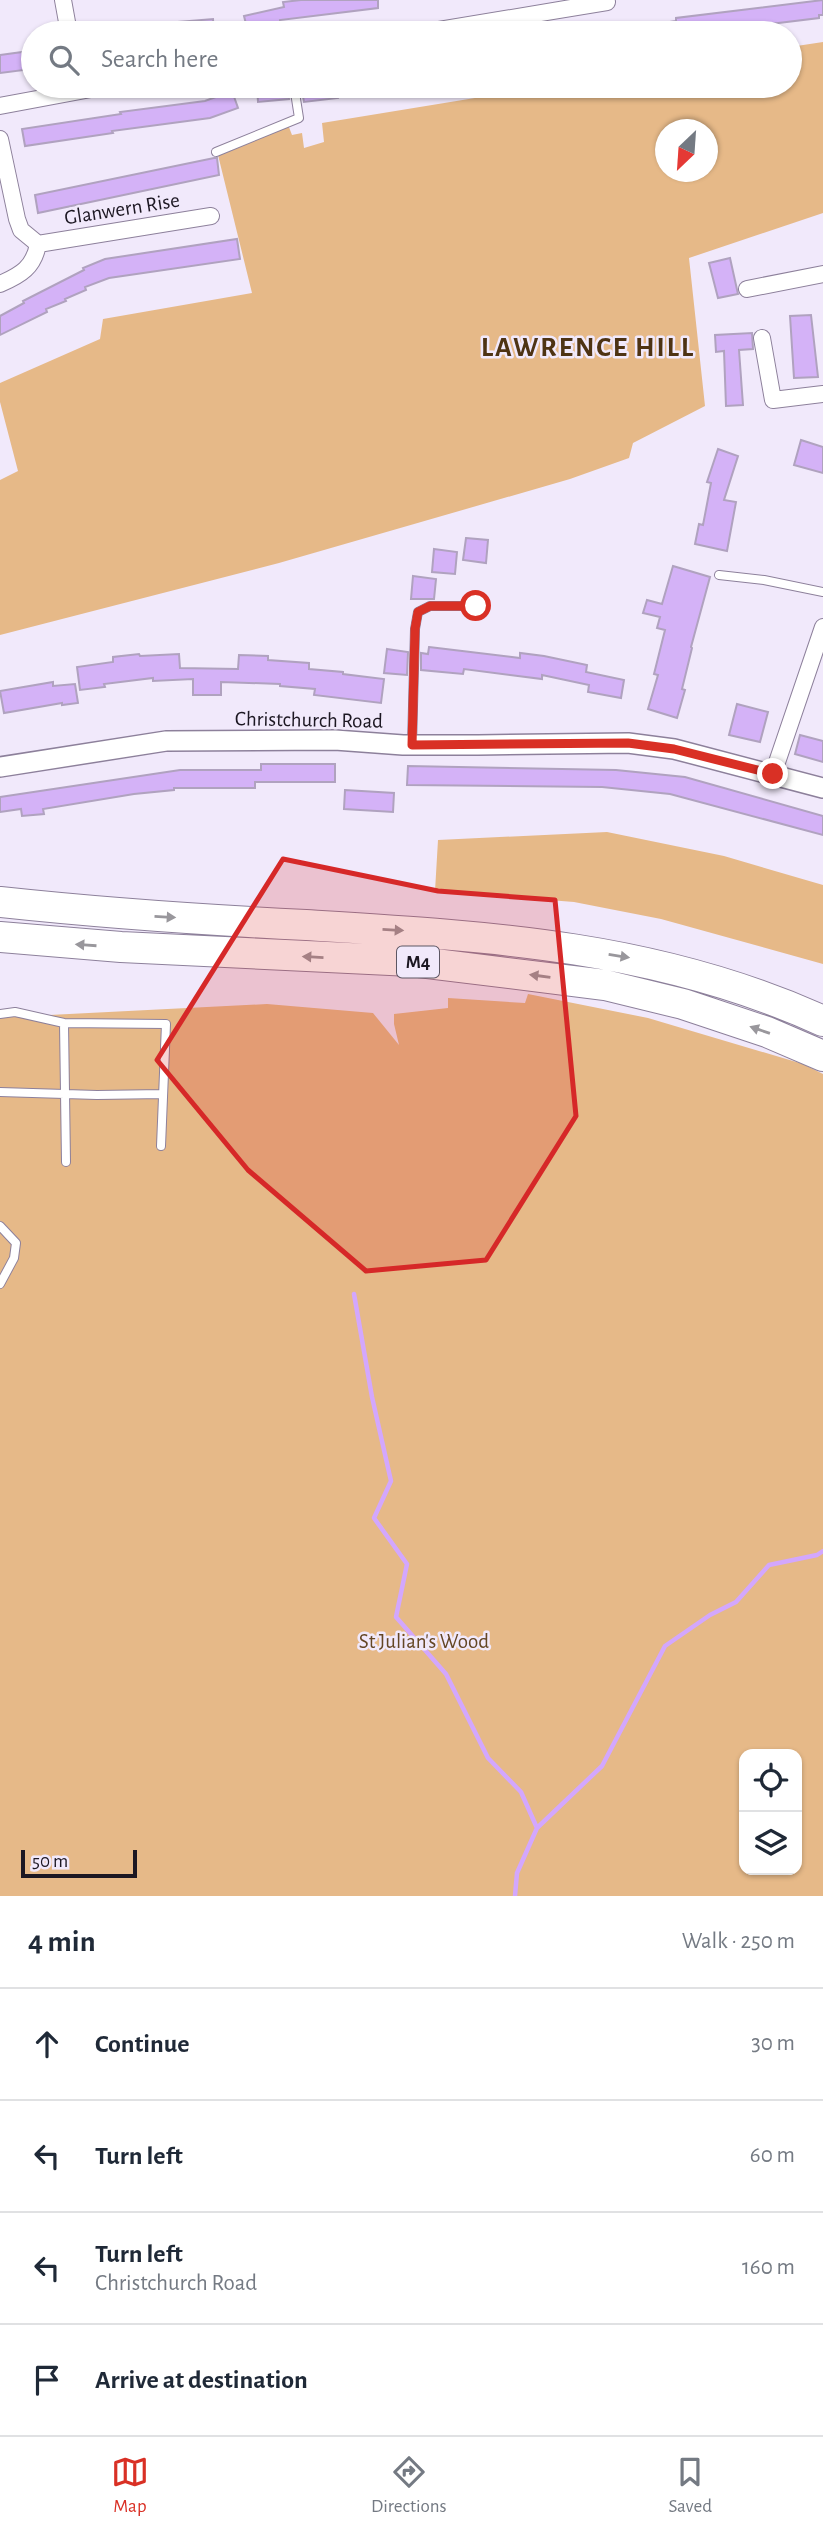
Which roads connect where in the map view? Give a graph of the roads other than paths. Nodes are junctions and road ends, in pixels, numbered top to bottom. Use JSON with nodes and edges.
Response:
{"nodes":[{"id":1,"x":63,"y":0,"type":"edge"},
{"id":2,"x":611,"y":1,"type":"edge"},
{"id":3,"x":67,"y":21,"type":"edge"},
{"id":4,"x":492,"y":21,"type":"edge"},
{"id":5,"x":35,"y":98,"type":"edge"},
{"id":6,"x":296,"y":98,"type":"edge"},
{"id":7,"x":0,"y":106,"type":"edge"},
{"id":8,"x":0,"y":139,"type":"edge"},
{"id":9,"x":216,"y":152,"type":"dead end"},
{"id":10,"x":211,"y":216,"type":"dead end"},
{"id":11,"x":38,"y":244,"type":"junction"},
{"id":12,"x":823,"y":274,"type":"edge"},
{"id":13,"x":0,"y":284,"type":"edge"},
{"id":14,"x":747,"y":289,"type":"dead end"},
{"id":15,"x":762,"y":338,"type":"dead end"},
{"id":16,"x":823,"y":394,"type":"edge"},
{"id":17,"x":719,"y":575,"type":"dead end"},
{"id":18,"x":823,"y":592,"type":"edge"},
{"id":19,"x":476,"y":606,"type":"dead end"},
{"id":20,"x":823,"y":627,"type":"edge"},
{"id":21,"x":412,"y":745,"type":"junction"},
{"id":22,"x":0,"y":767,"type":"edge"},
{"id":23,"x":773,"y":774,"type":"junction"},
{"id":24,"x":823,"y":788,"type":"edge"},
{"id":25,"x":0,"y":902,"type":"edge"},
{"id":26,"x":0,"y":937,"type":"edge"},
{"id":27,"x":0,"y":1014,"type":"edge"},
{"id":28,"x":823,"y":1021,"type":"edge"},
{"id":29,"x":64,"y":1023,"type":"junction"},
{"id":30,"x":823,"y":1056,"type":"edge"},
{"id":31,"x":0,"y":1093,"type":"edge"},
{"id":32,"x":66,"y":1094,"type":"junction"},
{"id":33,"x":163,"y":1094,"type":"junction"},
{"id":34,"x":161,"y":1146,"type":"dead end"},
{"id":35,"x":66,"y":1162,"type":"dead end"},
{"id":36,"x":0,"y":1226,"type":"edge"},
{"id":37,"x":0,"y":1284,"type":"edge"}],
"edges":[{"from":1,"to":3,"type":"street"},
{"from":2,"to":4,"type":"street"},
{"from":5,"to":7,"type":"street"},
{"from":6,"to":9,"type":"lane"},
{"from":8,"to":11,"type":"street","name":"Glanwern Rise"},
{"from":10,"to":11,"type":"street","name":"Glanwern Rise"},
{"from":11,"to":13,"type":"street","name":"Glanwern Rise"},
{"from":12,"to":14,"type":"street"},
{"from":15,"to":16,"type":"street"},
{"from":17,"to":18,"type":"lane"},
{"from":19,"to":21,"type":"lane"},
{"from":20,"to":23,"type":"street"},
{"from":21,"to":22,"type":"street","name":"Christchurch Road"},
{"from":21,"to":23,"type":"street","name":"Christchurch Road"},
{"from":23,"to":24,"type":"street","name":"Christchurch Road"},
{"from":25,"to":28,"type":"highway","number":"M4","one_way":true},
{"from":30,"to":26,"type":"highway","number":"M4","one_way":true},
{"from":27,"to":29,"type":"lane"},
{"from":29,"to":32,"type":"lane"},
{"from":29,"to":33,"type":"lane"},
{"from":31,"to":32,"type":"lane"},
{"from":32,"to":33,"type":"lane"},
{"from":32,"to":35,"type":"lane"},
{"from":33,"to":34,"type":"lane"},
{"from":36,"to":37,"type":"lane"}]}
